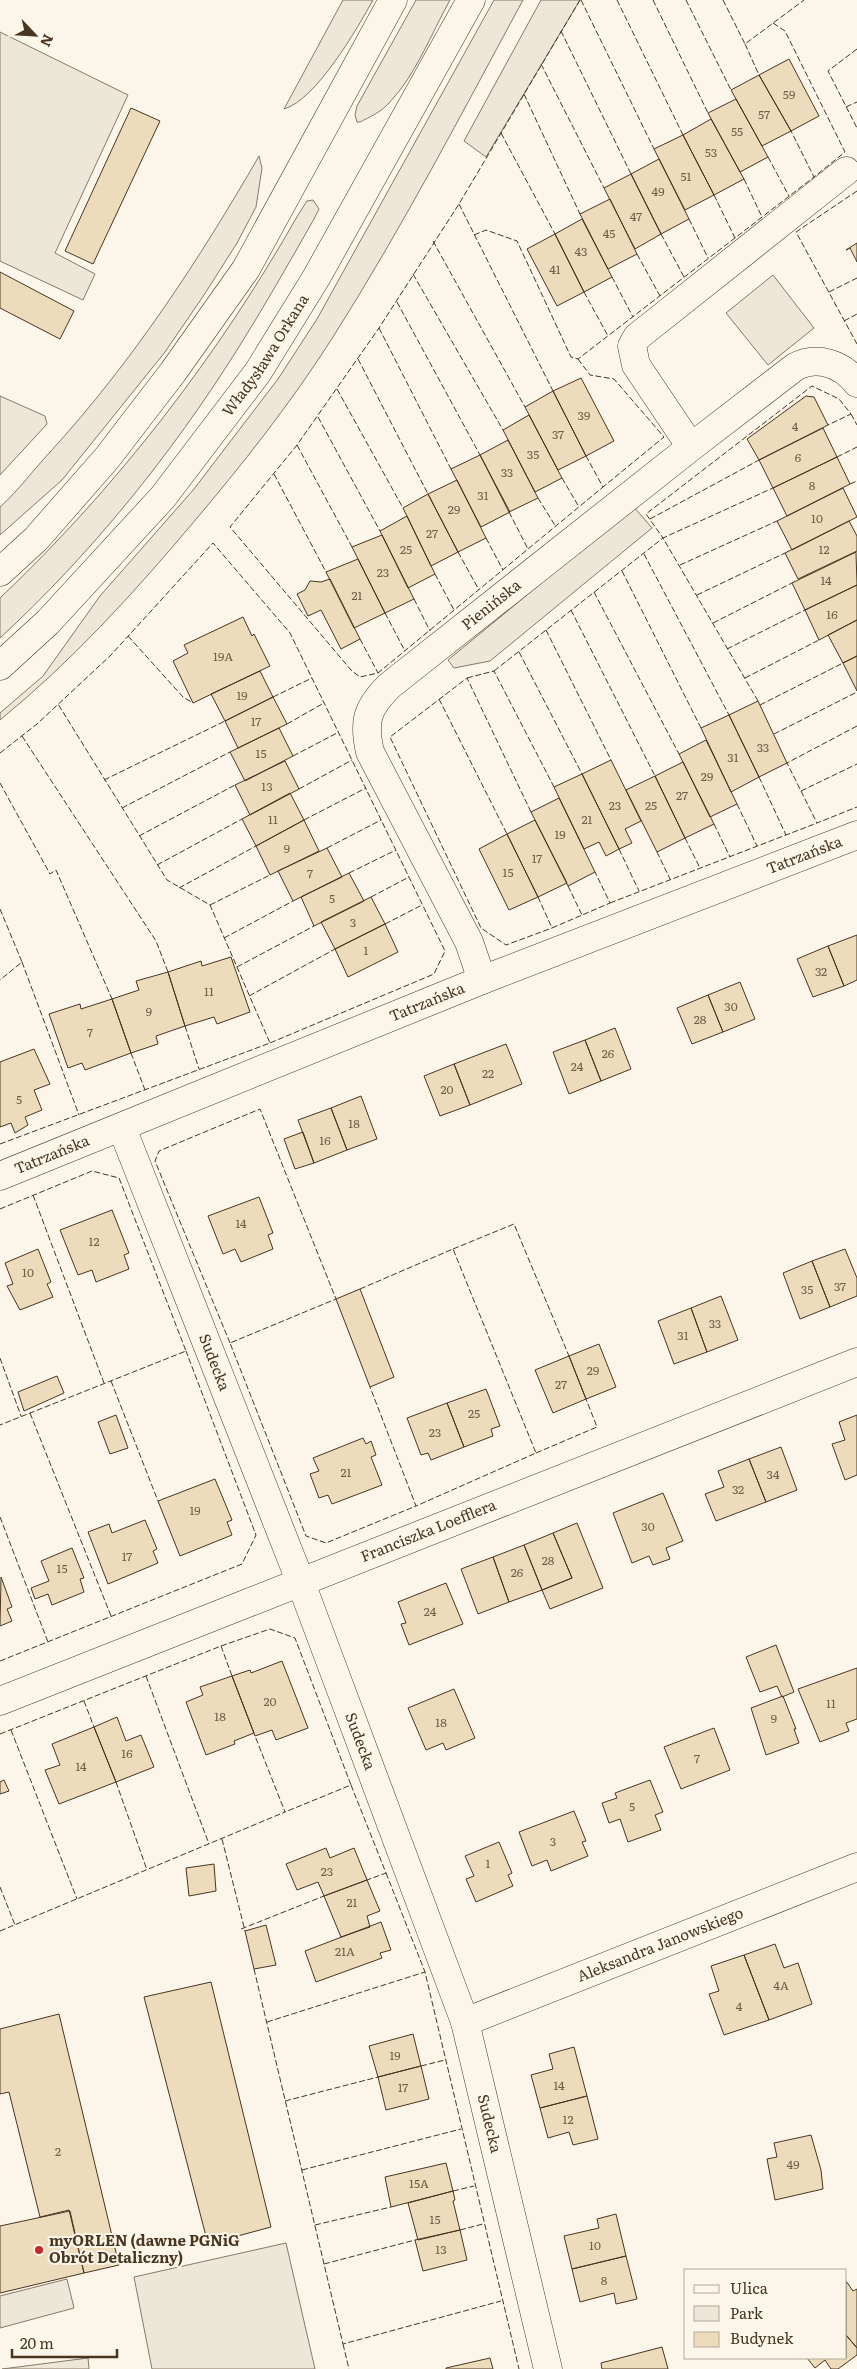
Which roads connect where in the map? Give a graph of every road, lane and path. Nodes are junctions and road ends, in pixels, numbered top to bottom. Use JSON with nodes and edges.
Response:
{"nodes":[{"id":1,"x":393,"y":0,"type":"edge"},
{"id":2,"x":471,"y":0,"type":"edge"},
{"id":3,"x":846,"y":170,"type":"dead end"},
{"id":4,"x":857,"y":383,"type":"edge"},
{"id":5,"x":691,"y":446,"type":"junction"},
{"id":6,"x":0,"y":572,"type":"edge"},
{"id":7,"x":0,"y":666,"type":"edge"},
{"id":8,"x":857,"y":835,"type":"edge"},
{"id":9,"x":482,"y":980,"type":"junction"},
{"id":10,"x":122,"y":1128,"type":"junction"},
{"id":11,"x":0,"y":1176,"type":"edge"},
{"id":12,"x":857,"y":1362,"type":"edge"},
{"id":13,"x":301,"y":1583,"type":"junction"},
{"id":14,"x":0,"y":1701,"type":"edge"},
{"id":15,"x":857,"y":1867,"type":"edge"},
{"id":16,"x":464,"y":2022,"type":"junction"},
{"id":17,"x":548,"y":2369,"type":"edge"}],
"edges":[{"from":1,"to":6,"type":"street"},
{"from":2,"to":7,"type":"street","name":"Władysława Orkana"},
{"from":3,"to":5,"type":"street"},
{"from":4,"to":5,"type":"street","name":"Pienińska"},
{"from":5,"to":9,"type":"street","name":"Pienińska"},
{"from":8,"to":9,"type":"street","name":"Tatrzańska"},
{"from":9,"to":10,"type":"street","name":"Tatrzańska"},
{"from":10,"to":11,"type":"street","name":"Tatrzańska"},
{"from":10,"to":13,"type":"street","name":"Sudecka"},
{"from":12,"to":13,"type":"street","name":"Franciszka Loefflera"},
{"from":13,"to":14,"type":"street","name":"Franciszka Loefflera"},
{"from":13,"to":16,"type":"street","name":"Sudecka"},
{"from":15,"to":16,"type":"street","name":"Aleksandra Janowskiego"},
{"from":16,"to":17,"type":"street","name":"Sudecka"}]}
